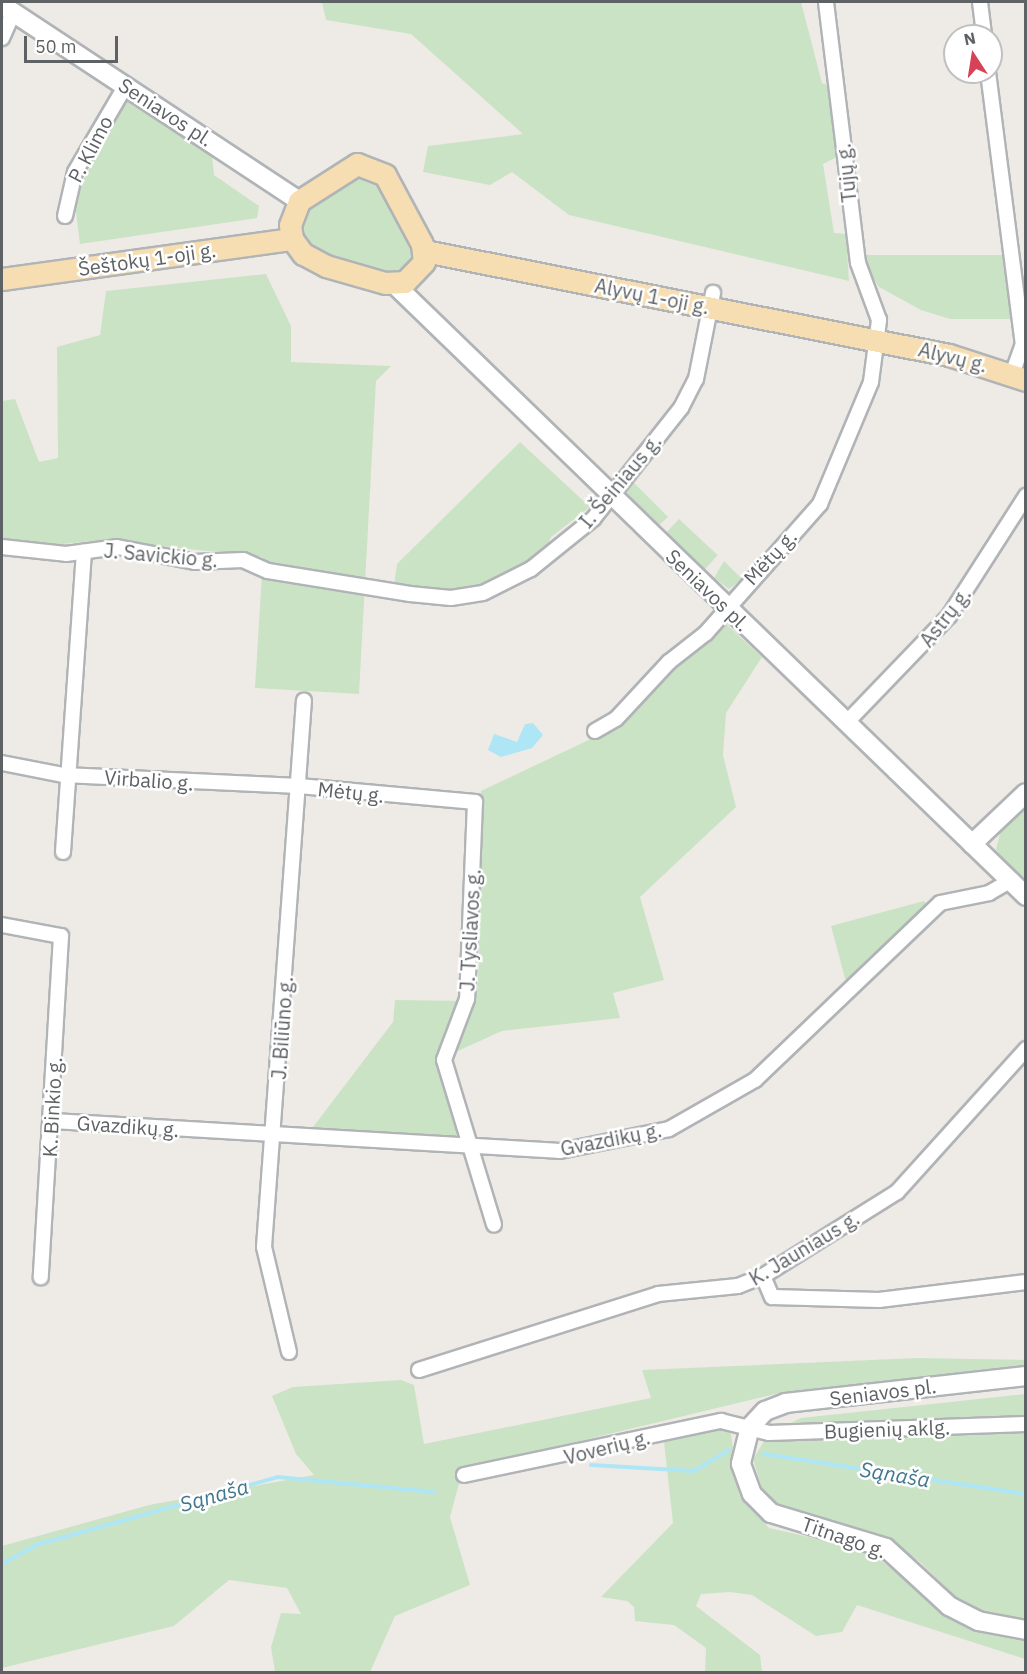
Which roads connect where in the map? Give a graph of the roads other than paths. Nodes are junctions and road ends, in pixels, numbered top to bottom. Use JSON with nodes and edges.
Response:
{"nodes":[{"id":1,"x":826,"y":2,"type":"edge"},
{"id":2,"x":980,"y":2,"type":"edge"},
{"id":3,"x":7,"y":9,"type":"edge"},
{"id":4,"x":983,"y":24,"type":"edge"},
{"id":5,"x":2,"y":38,"type":"edge"},
{"id":6,"x":990,"y":84,"type":"edge"},
{"id":7,"x":126,"y":85,"type":"junction"},
{"id":8,"x":299,"y":201,"type":"junction"},
{"id":9,"x":65,"y":216,"type":"dead end"},
{"id":10,"x":292,"y":239,"type":"junction"},
{"id":11,"x":425,"y":251,"type":"junction"},
{"id":12,"x":2,"y":279,"type":"edge"},
{"id":13,"x":393,"y":283,"type":"junction"},
{"id":14,"x":712,"y":300,"type":"junction"},
{"id":15,"x":879,"y":340,"type":"junction"},
{"id":16,"x":1019,"y":377,"type":"edge"},
{"id":17,"x":609,"y":495,"type":"junction"},
{"id":18,"x":1026,"y":496,"type":"edge"},
{"id":19,"x":2,"y":547,"type":"edge"},
{"id":20,"x":84,"y":552,"type":"junction"},
{"id":21,"x":318,"y":581,"type":"joint"},
{"id":22,"x":725,"y":605,"type":"junction"},
{"id":23,"x":304,"y":700,"type":"dead end"},
{"id":24,"x":846,"y":723,"type":"junction"},
{"id":25,"x":595,"y":731,"type":"dead end"},
{"id":26,"x":2,"y":763,"type":"edge"},
{"id":27,"x":71,"y":776,"type":"junction"},
{"id":28,"x":298,"y":786,"type":"junction"},
{"id":29,"x":1026,"y":793,"type":"edge"},
{"id":30,"x":475,"y":802,"type":"joint"},
{"id":31,"x":972,"y":844,"type":"junction"},
{"id":32,"x":63,"y":852,"type":"dead end"},
{"id":33,"x":1010,"y":881,"type":"junction"},
{"id":34,"x":1026,"y":896,"type":"edge"},
{"id":35,"x":2,"y":925,"type":"edge"},
{"id":36,"x":1026,"y":1048,"type":"edge"},
{"id":37,"x":53,"y":1121,"type":"junction"},
{"id":38,"x":274,"y":1136,"type":"junction"},
{"id":39,"x":468,"y":1146,"type":"junction"},
{"id":40,"x":494,"y":1226,"type":"dead end"},
{"id":41,"x":763,"y":1276,"type":"junction"},
{"id":42,"x":40,"y":1277,"type":"dead end"},
{"id":43,"x":1026,"y":1282,"type":"edge"},
{"id":44,"x":290,"y":1352,"type":"dead end"},
{"id":45,"x":419,"y":1370,"type":"dead end"},
{"id":46,"x":1026,"y":1376,"type":"edge"},
{"id":47,"x":1026,"y":1424,"type":"edge"},
{"id":48,"x":750,"y":1427,"type":"junction"},
{"id":49,"x":464,"y":1475,"type":"dead end"},
{"id":50,"x":1026,"y":1630,"type":"edge"}],
"edges":[{"from":1,"to":15,"type":"street","name":"Tujų g."},
{"from":2,"to":4,"type":"street"},
{"from":3,"to":5,"type":"street"},
{"from":3,"to":7,"type":"main road","name":"Seniavos pl."},
{"from":6,"to":16,"type":"street"},
{"from":7,"to":8,"type":"main road","name":"Seniavos pl."},
{"from":7,"to":9,"type":"street","name":"P. Klimo"},
{"from":8,"to":10,"type":"main road"},
{"from":8,"to":11,"type":"main road"},
{"from":10,"to":12,"type":"main road","name":"Šeštokų 1-oji g."},
{"from":10,"to":13,"type":"main road","name":"Seniavos pl."},
{"from":11,"to":13,"type":"main road"},
{"from":11,"to":14,"type":"main road","name":"Alyvų 1-oji g."},
{"from":13,"to":17,"type":"main road","name":"Seniavos pl."},
{"from":14,"to":15,"type":"main road","name":"Alyvų 1-oji g."},
{"from":14,"to":17,"type":"street","name":"I. Šeiniaus g."},
{"from":15,"to":16,"type":"main road","name":"Alyvų g."},
{"from":15,"to":22,"type":"street","name":"Mėtų g."},
{"from":17,"to":21,"type":"street","name":"I. Šeiniaus g."},
{"from":17,"to":22,"type":"main road","name":"Seniavos pl."},
{"from":18,"to":24,"type":"street","name":"Astrų g."},
{"from":19,"to":20,"type":"street","name":"J. Savickio g."},
{"from":20,"to":21,"type":"street","name":"J. Savickio g."},
{"from":20,"to":27,"type":"street"},
{"from":22,"to":24,"type":"main road","name":"Seniavos pl."},
{"from":22,"to":25,"type":"street","name":"Mėtų g."},
{"from":23,"to":28,"type":"street","name":"J. Biliūno g."},
{"from":24,"to":31,"type":"main road","name":"Seniavos pl."},
{"from":26,"to":27,"type":"street","name":"Virbalio g."},
{"from":27,"to":28,"type":"street","name":"Virbalio g."},
{"from":27,"to":32,"type":"street"},
{"from":28,"to":30,"type":"street","name":"Mėtų g."},
{"from":28,"to":38,"type":"street","name":"J. Biliūno g."},
{"from":29,"to":31,"type":"main road"},
{"from":30,"to":39,"type":"street","name":"J. Tysliavos g."},
{"from":31,"to":33,"type":"main road","name":"Seniavos pl."},
{"from":33,"to":34,"type":"main road","name":"Seniavos pl."},
{"from":33,"to":39,"type":"street","name":"Gvazdikų g."},
{"from":35,"to":37,"type":"street","name":"K. Binkio g."},
{"from":36,"to":41,"type":"street","name":"K. Jauniaus g."},
{"from":37,"to":38,"type":"street","name":"Gvazdikų g."},
{"from":37,"to":42,"type":"street","name":"K. Binkio g."},
{"from":38,"to":39,"type":"street","name":"Gvazdikų g."},
{"from":38,"to":44,"type":"street","name":"J. Biliūno g."},
{"from":39,"to":40,"type":"street","name":"J. Tysliavos g."},
{"from":41,"to":43,"type":"street"},
{"from":41,"to":45,"type":"street","name":"K. Jauniaus g."},
{"from":46,"to":48,"type":"main road","name":"Seniavos pl."},
{"from":47,"to":48,"type":"street","name":"Bugienių aklg."},
{"from":48,"to":49,"type":"street","name":"Voverių g."},
{"from":48,"to":50,"type":"main road","name":"Titnago g."}]}
